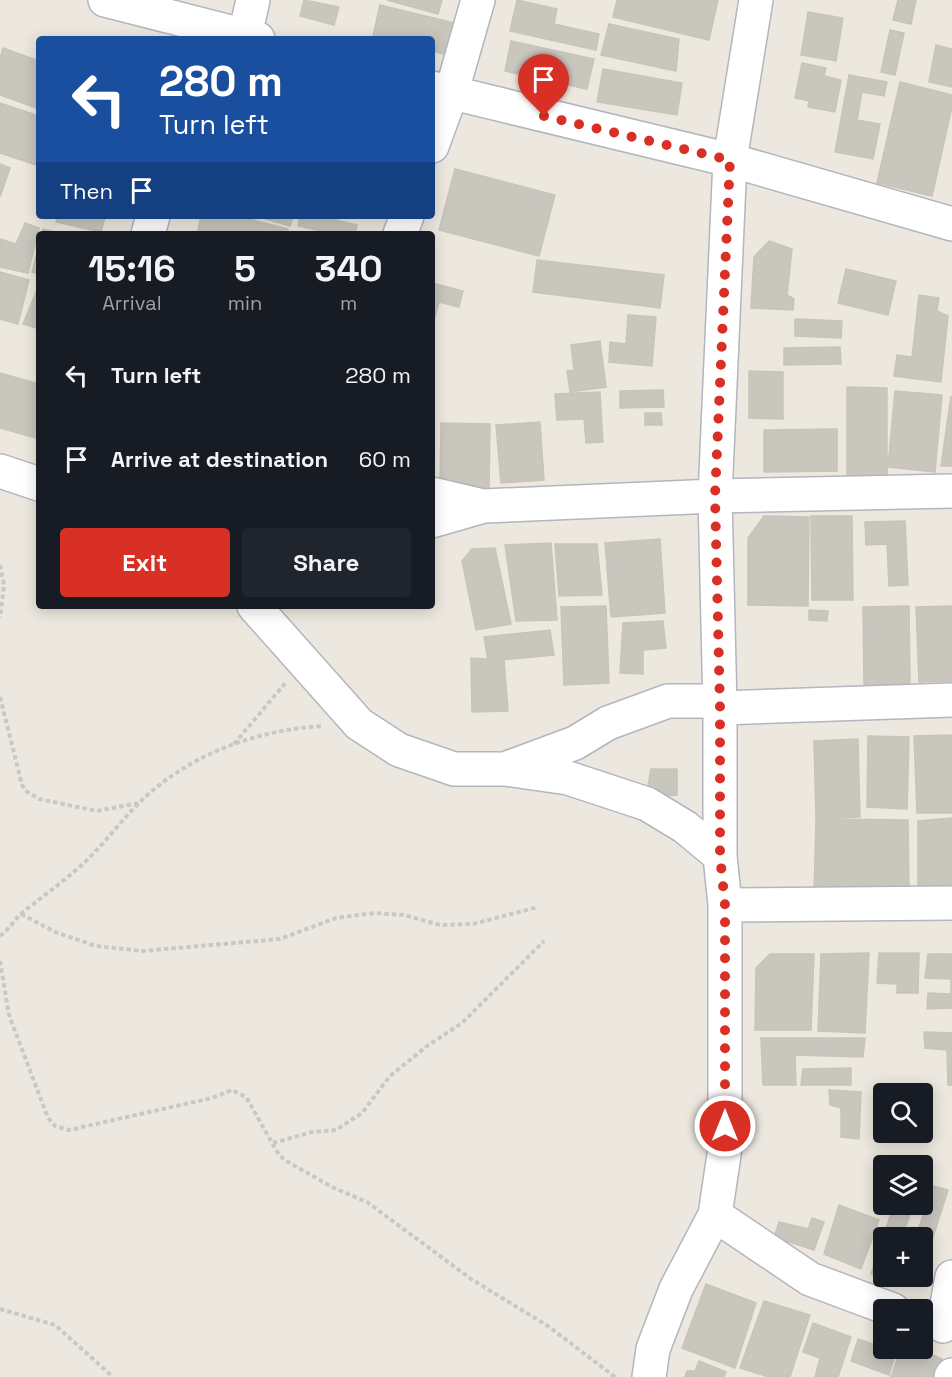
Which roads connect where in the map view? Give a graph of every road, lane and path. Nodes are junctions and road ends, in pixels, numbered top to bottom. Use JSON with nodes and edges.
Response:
{"nodes":[{"id":1,"x":105,"y":0,"type":"edge"},
{"id":2,"x":253,"y":0,"type":"edge"},
{"id":3,"x":478,"y":0,"type":"edge"},
{"id":4,"x":756,"y":0,"type":"edge"},
{"id":5,"x":203,"y":32,"type":"edge"},
{"id":6,"x":242,"y":36,"type":"edge"},
{"id":7,"x":252,"y":36,"type":"edge"},
{"id":8,"x":442,"y":91,"type":"edge"},
{"id":9,"x":435,"y":130,"type":"edge"},
{"id":10,"x":730,"y":160,"type":"junction"},
{"id":11,"x":952,"y":224,"type":"edge"},
{"id":12,"x":0,"y":471,"type":"edge"},
{"id":13,"x":36,"y":483,"type":"edge"},
{"id":14,"x":952,"y":491,"type":"edge"},
{"id":15,"x":435,"y":495,"type":"edge"},
{"id":16,"x":715,"y":496,"type":"junction"},
{"id":17,"x":484,"y":506,"type":"junction"},
{"id":18,"x":435,"y":520,"type":"edge"},
{"id":19,"x":0,"y":565,"type":"edge"},
{"id":20,"x":257,"y":609,"type":"edge"},
{"id":21,"x":0,"y":618,"type":"edge"},
{"id":22,"x":302,"y":661,"type":"junction"},
{"id":23,"x":0,"y":697,"type":"edge"},
{"id":24,"x":952,"y":700,"type":"edge"},
{"id":25,"x":720,"y":704,"type":"junction"},
{"id":26,"x":359,"y":724,"type":"junction"},
{"id":27,"x":232,"y":746,"type":"junction"},
{"id":28,"x":505,"y":769,"type":"junction"},
{"id":29,"x":139,"y":803,"type":"junction"},
{"id":30,"x":720,"y":856,"type":"junction"},
{"id":31,"x":952,"y":903,"type":"edge"},
{"id":32,"x":725,"y":905,"type":"junction"},
{"id":33,"x":538,"y":907,"type":"dead end"},
{"id":34,"x":21,"y":914,"type":"junction"},
{"id":35,"x":0,"y":936,"type":"edge"},
{"id":36,"x":544,"y":941,"type":"dead end"},
{"id":37,"x":0,"y":961,"type":"edge"},
{"id":38,"x":273,"y":1143,"type":"junction"},
{"id":39,"x":715,"y":1215,"type":"junction"},
{"id":40,"x":952,"y":1277,"type":"edge"},
{"id":41,"x":873,"y":1303,"type":"edge"},
{"id":42,"x":0,"y":1309,"type":"edge"},
{"id":43,"x":939,"y":1325,"type":"edge"},
{"id":44,"x":113,"y":1377,"type":"edge"},
{"id":45,"x":615,"y":1377,"type":"edge"},
{"id":46,"x":649,"y":1377,"type":"edge"}],
"edges":[{"from":1,"to":5,"type":"street"},
{"from":2,"to":7,"type":"street"},
{"from":3,"to":8,"type":"street"},
{"from":4,"to":10,"type":"street"},
{"from":5,"to":6,"type":"street"},
{"from":8,"to":9,"type":"street"},
{"from":8,"to":10,"type":"street"},
{"from":10,"to":11,"type":"street"},
{"from":10,"to":16,"type":"street"},
{"from":12,"to":13,"type":"street"},
{"from":14,"to":16,"type":"street"},
{"from":15,"to":17,"type":"street"},
{"from":16,"to":17,"type":"street"},
{"from":16,"to":25,"type":"street"},
{"from":17,"to":18,"type":"street"},
{"from":19,"to":21,"type":"path"},
{"from":20,"to":22,"type":"street"},
{"from":22,"to":26,"type":"street"},
{"from":22,"to":27,"type":"path"},
{"from":23,"to":29,"type":"path"},
{"from":24,"to":25,"type":"street"},
{"from":25,"to":28,"type":"street"},
{"from":25,"to":30,"type":"street"},
{"from":26,"to":27,"type":"path"},
{"from":26,"to":28,"type":"street"},
{"from":27,"to":29,"type":"path"},
{"from":28,"to":30,"type":"street"},
{"from":29,"to":34,"type":"path"},
{"from":30,"to":32,"type":"street"},
{"from":31,"to":32,"type":"street"},
{"from":32,"to":39,"type":"street"},
{"from":33,"to":34,"type":"path"},
{"from":34,"to":35,"type":"path"},
{"from":36,"to":38,"type":"path"},
{"from":37,"to":38,"type":"path"},
{"from":38,"to":45,"type":"path"},
{"from":39,"to":41,"type":"street"},
{"from":39,"to":46,"type":"street"},
{"from":40,"to":43,"type":"street"},
{"from":42,"to":44,"type":"path"}]}
